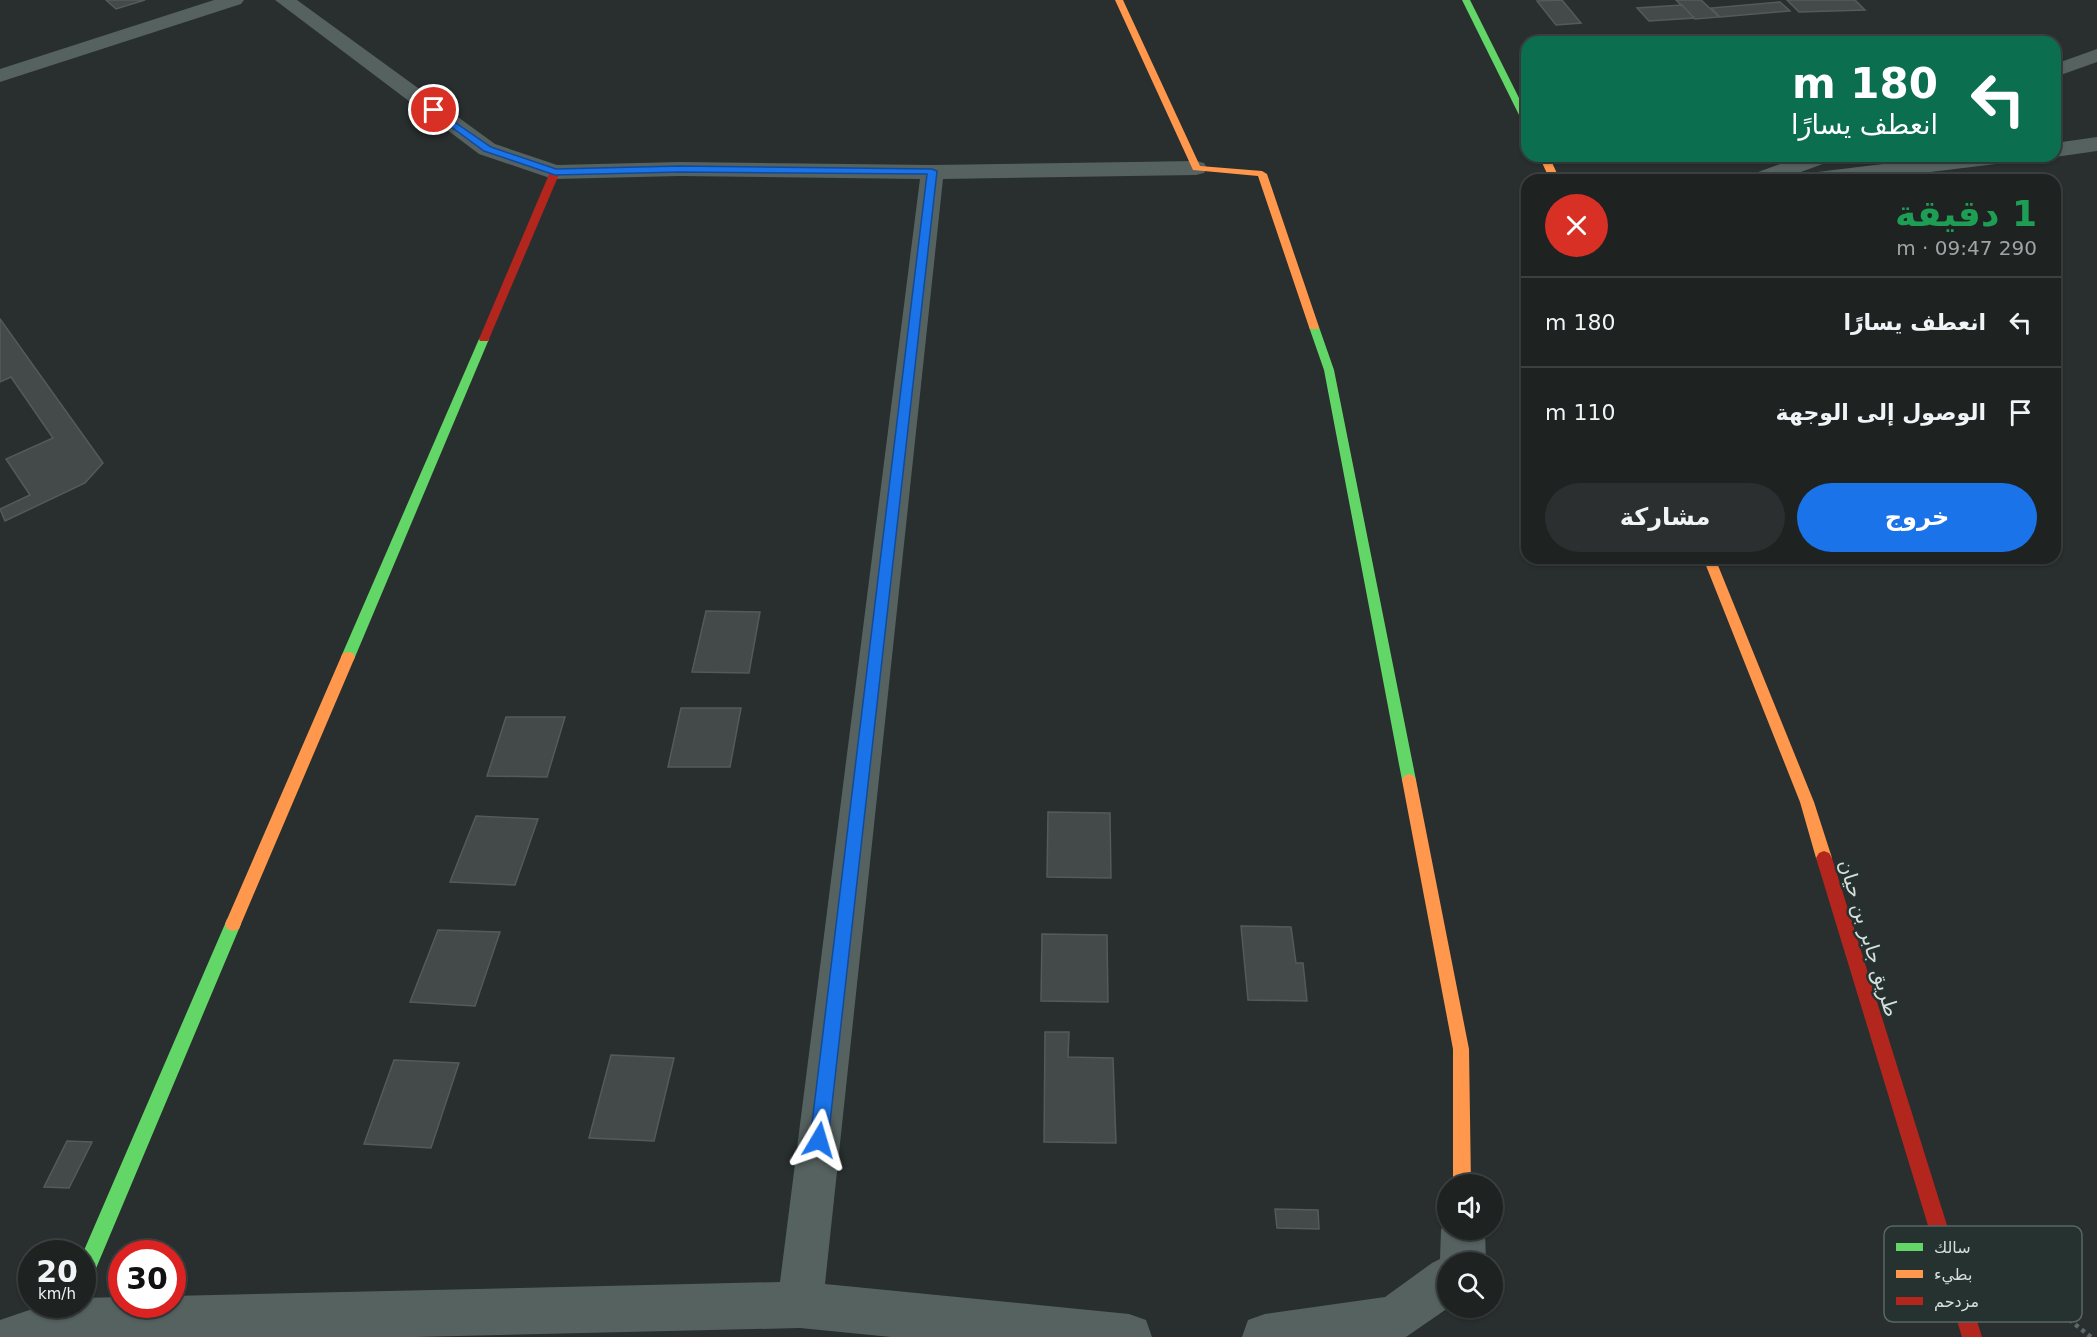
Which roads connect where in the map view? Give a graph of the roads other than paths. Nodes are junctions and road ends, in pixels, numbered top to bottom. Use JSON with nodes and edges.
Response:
{"nodes":[{"id":1,"x":234,"y":0,"type":"edge"},
{"id":2,"x":285,"y":0,"type":"edge"},
{"id":3,"x":1119,"y":0,"type":"edge"},
{"id":4,"x":1466,"y":0,"type":"edge"},
{"id":5,"x":2097,"y":55,"type":"edge"},
{"id":6,"x":2061,"y":69,"type":"edge"},
{"id":7,"x":0,"y":76,"type":"edge"},
{"id":8,"x":1521,"y":111,"type":"edge"},
{"id":9,"x":2097,"y":144,"type":"edge"},
{"id":10,"x":2061,"y":149,"type":"edge"},
{"id":11,"x":1807,"y":162,"type":"edge"},
{"id":12,"x":1955,"y":162,"type":"edge"},
{"id":13,"x":1196,"y":168,"type":"junction"},
{"id":14,"x":932,"y":171,"type":"junction"},
{"id":15,"x":555,"y":172,"type":"junction"},
{"id":16,"x":1774,"y":174,"type":"edge"},
{"id":17,"x":1858,"y":174,"type":"edge"},
{"id":18,"x":1711,"y":564,"type":"edge"},
{"id":19,"x":1462,"y":1174,"type":"edge"},
{"id":20,"x":1938,"y":1226,"type":"edge"},
{"id":21,"x":96,"y":1245,"type":"edge"},
{"id":22,"x":1437,"y":1287,"type":"edge"},
{"id":23,"x":800,"y":1305,"type":"junction"},
{"id":24,"x":96,"y":1314,"type":"edge"},
{"id":25,"x":58,"y":1318,"type":"edge"},
{"id":26,"x":1967,"y":1322,"type":"edge"},
{"id":27,"x":16,"y":1337,"type":"edge"},
{"id":28,"x":1129,"y":1337,"type":"edge"},
{"id":29,"x":1265,"y":1337,"type":"edge"},
{"id":30,"x":1972,"y":1337,"type":"edge"}],
"edges":[{"from":1,"to":7,"type":"street"},
{"from":2,"to":15,"type":"street"},
{"from":3,"to":13,"type":"street"},
{"from":4,"to":8,"type":"street"},
{"from":5,"to":6,"type":"street"},
{"from":9,"to":10,"type":"street"},
{"from":11,"to":16,"type":"street"},
{"from":12,"to":17,"type":"street"},
{"from":13,"to":14,"type":"street"},
{"from":13,"to":19,"type":"street"},
{"from":14,"to":15,"type":"street"},
{"from":14,"to":23,"type":"street"},
{"from":15,"to":21,"type":"street"},
{"from":18,"to":20,"type":"street","name":"طريق جابر بن حيان"},
{"from":22,"to":29,"type":"street"},
{"from":23,"to":24,"type":"street"},
{"from":23,"to":28,"type":"street"},
{"from":25,"to":27,"type":"street"},
{"from":26,"to":30,"type":"street","name":"طريق جابر بن حيان"}]}
